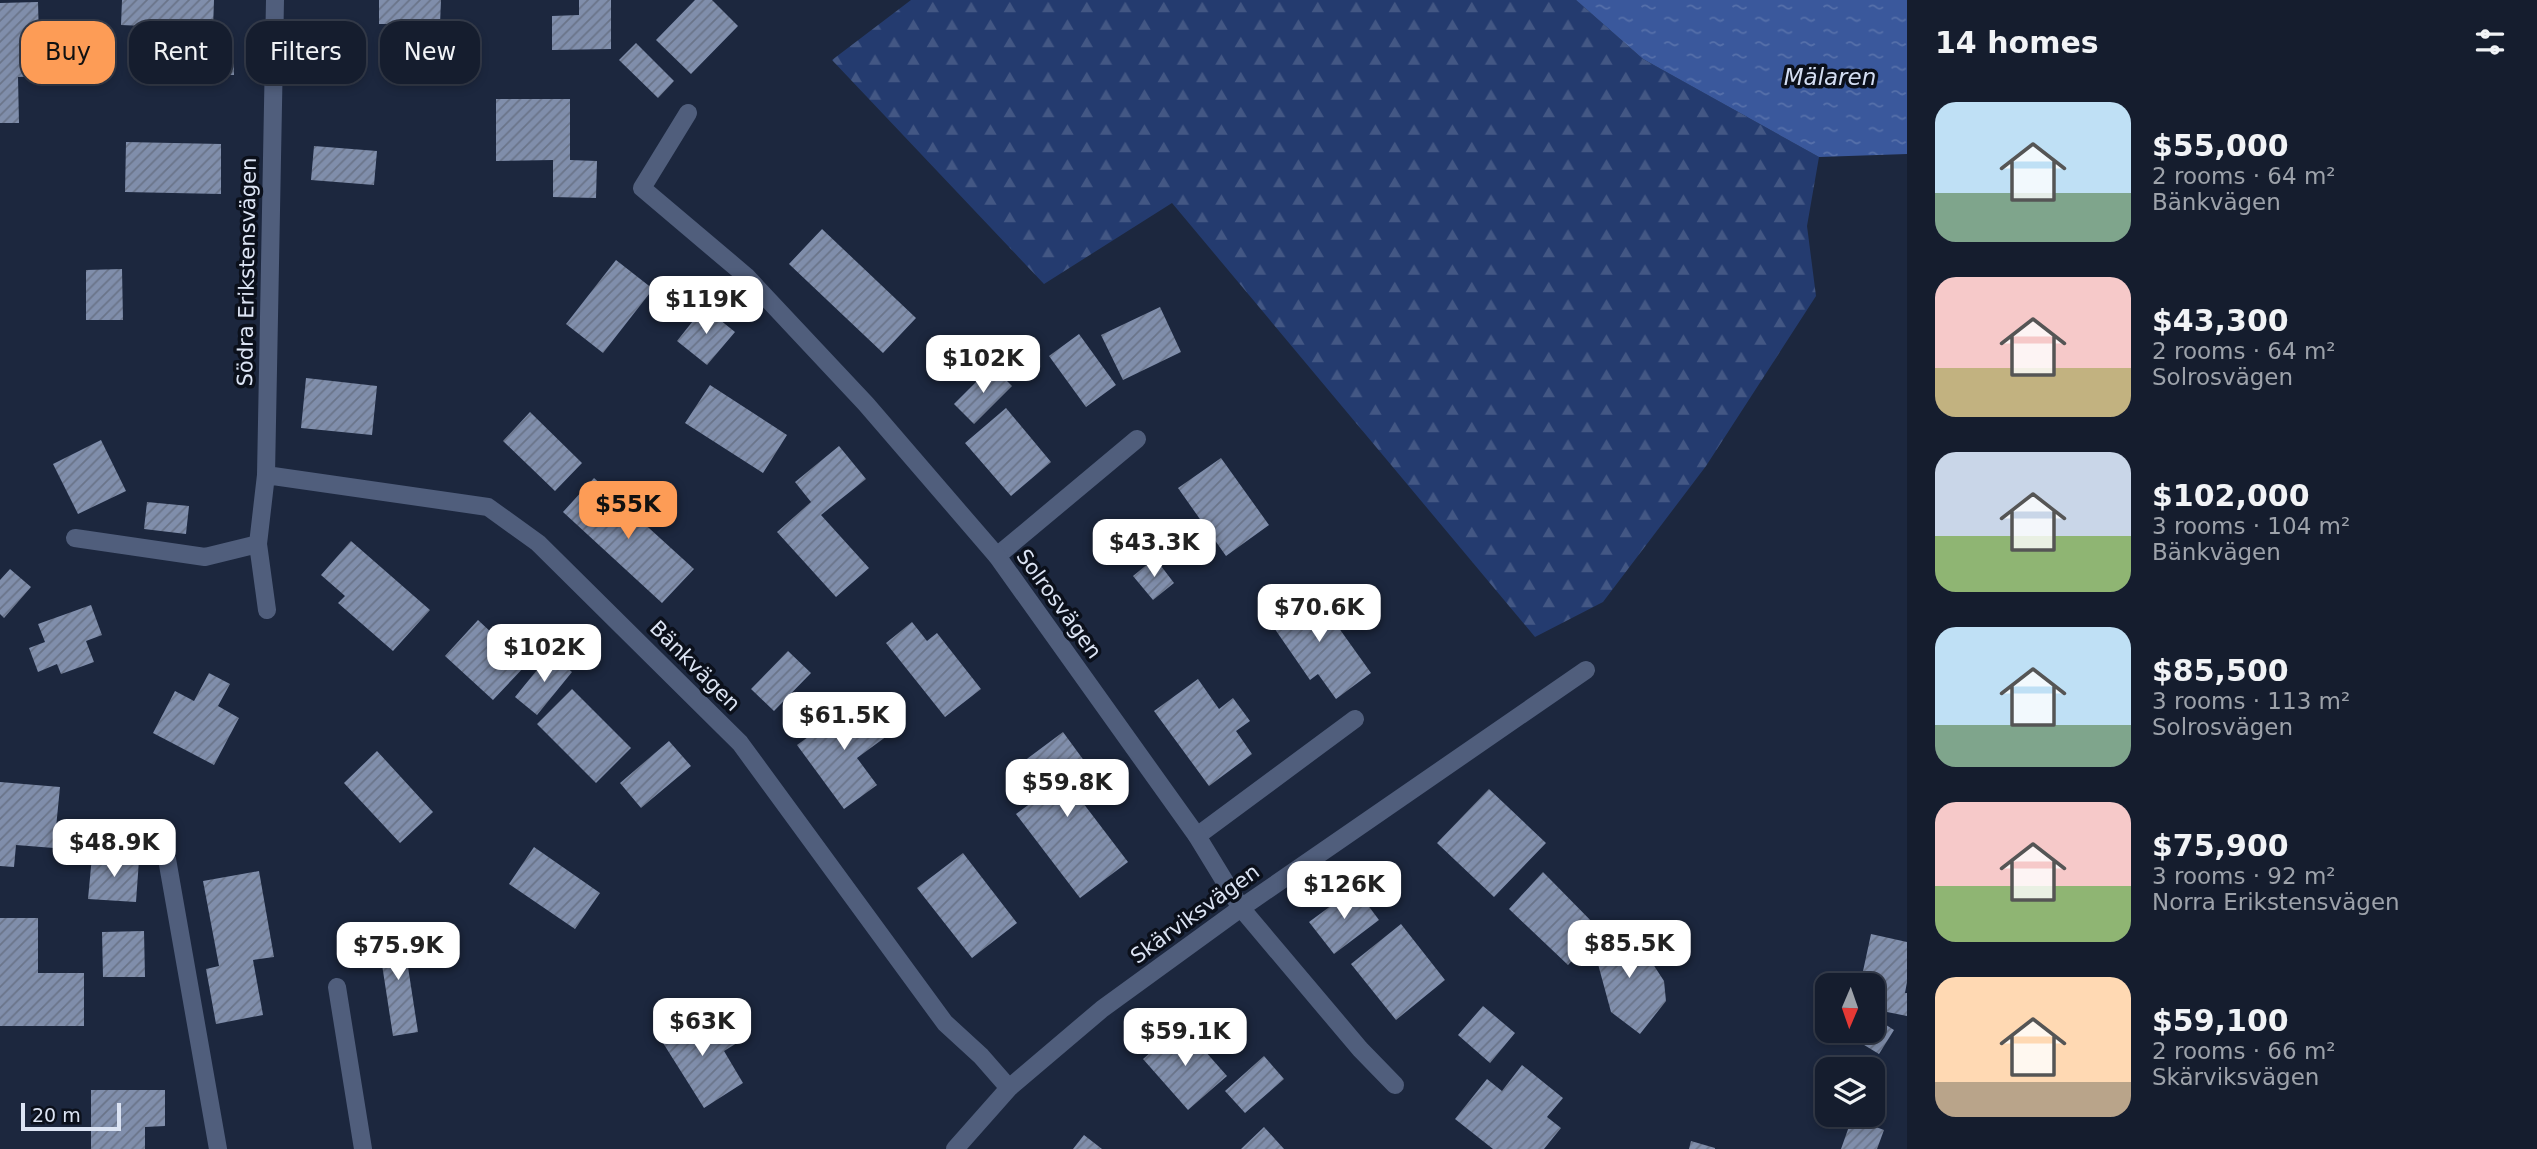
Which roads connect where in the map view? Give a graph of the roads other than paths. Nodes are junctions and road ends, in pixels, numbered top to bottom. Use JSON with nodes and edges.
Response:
{"nodes":[{"id":1,"x":275,"y":0,"type":"edge"},
{"id":2,"x":688,"y":113,"type":"dead end"},
{"id":3,"x":1137,"y":439,"type":"dead end"},
{"id":4,"x":266,"y":475,"type":"junction"},
{"id":5,"x":75,"y":538,"type":"dead end"},
{"id":6,"x":258,"y":544,"type":"junction"},
{"id":7,"x":997,"y":556,"type":"junction"},
{"id":8,"x":267,"y":610,"type":"dead end"},
{"id":9,"x":1586,"y":670,"type":"dead end"},
{"id":10,"x":1355,"y":719,"type":"dead end"},
{"id":11,"x":1197,"y":836,"type":"junction"},
{"id":12,"x":167,"y":859,"type":"dead end"},
{"id":13,"x":1241,"y":908,"type":"junction"},
{"id":14,"x":337,"y":987,"type":"dead end"},
{"id":15,"x":1395,"y":1085,"type":"dead end"},
{"id":16,"x":1009,"y":1088,"type":"junction"},
{"id":17,"x":218,"y":1149,"type":"edge"},
{"id":18,"x":363,"y":1149,"type":"edge"},
{"id":19,"x":955,"y":1149,"type":"edge"}],
"edges":[{"from":1,"to":4,"type":"street","name":"Södra Erikstensvägen"},
{"from":2,"to":7,"type":"street","name":"Solrosvägen"},
{"from":3,"to":7,"type":"street"},
{"from":4,"to":6,"type":"street","name":"Södra Erikstensvägen"},
{"from":4,"to":16,"type":"street","name":"Bänkvägen"},
{"from":5,"to":6,"type":"street"},
{"from":6,"to":8,"type":"street","name":"Södra Erikstensvägen"},
{"from":7,"to":11,"type":"street","name":"Solrosvägen"},
{"from":9,"to":13,"type":"street","name":"Skärviksvägen"},
{"from":10,"to":11,"type":"street"},
{"from":11,"to":13,"type":"street","name":"Solrosvägen"},
{"from":12,"to":17,"type":"street"},
{"from":13,"to":15,"type":"street","name":"Solrosvägen"},
{"from":13,"to":16,"type":"street","name":"Skärviksvägen"},
{"from":14,"to":18,"type":"street"},
{"from":16,"to":19,"type":"street","name":"Skärviksvägen"}]}
